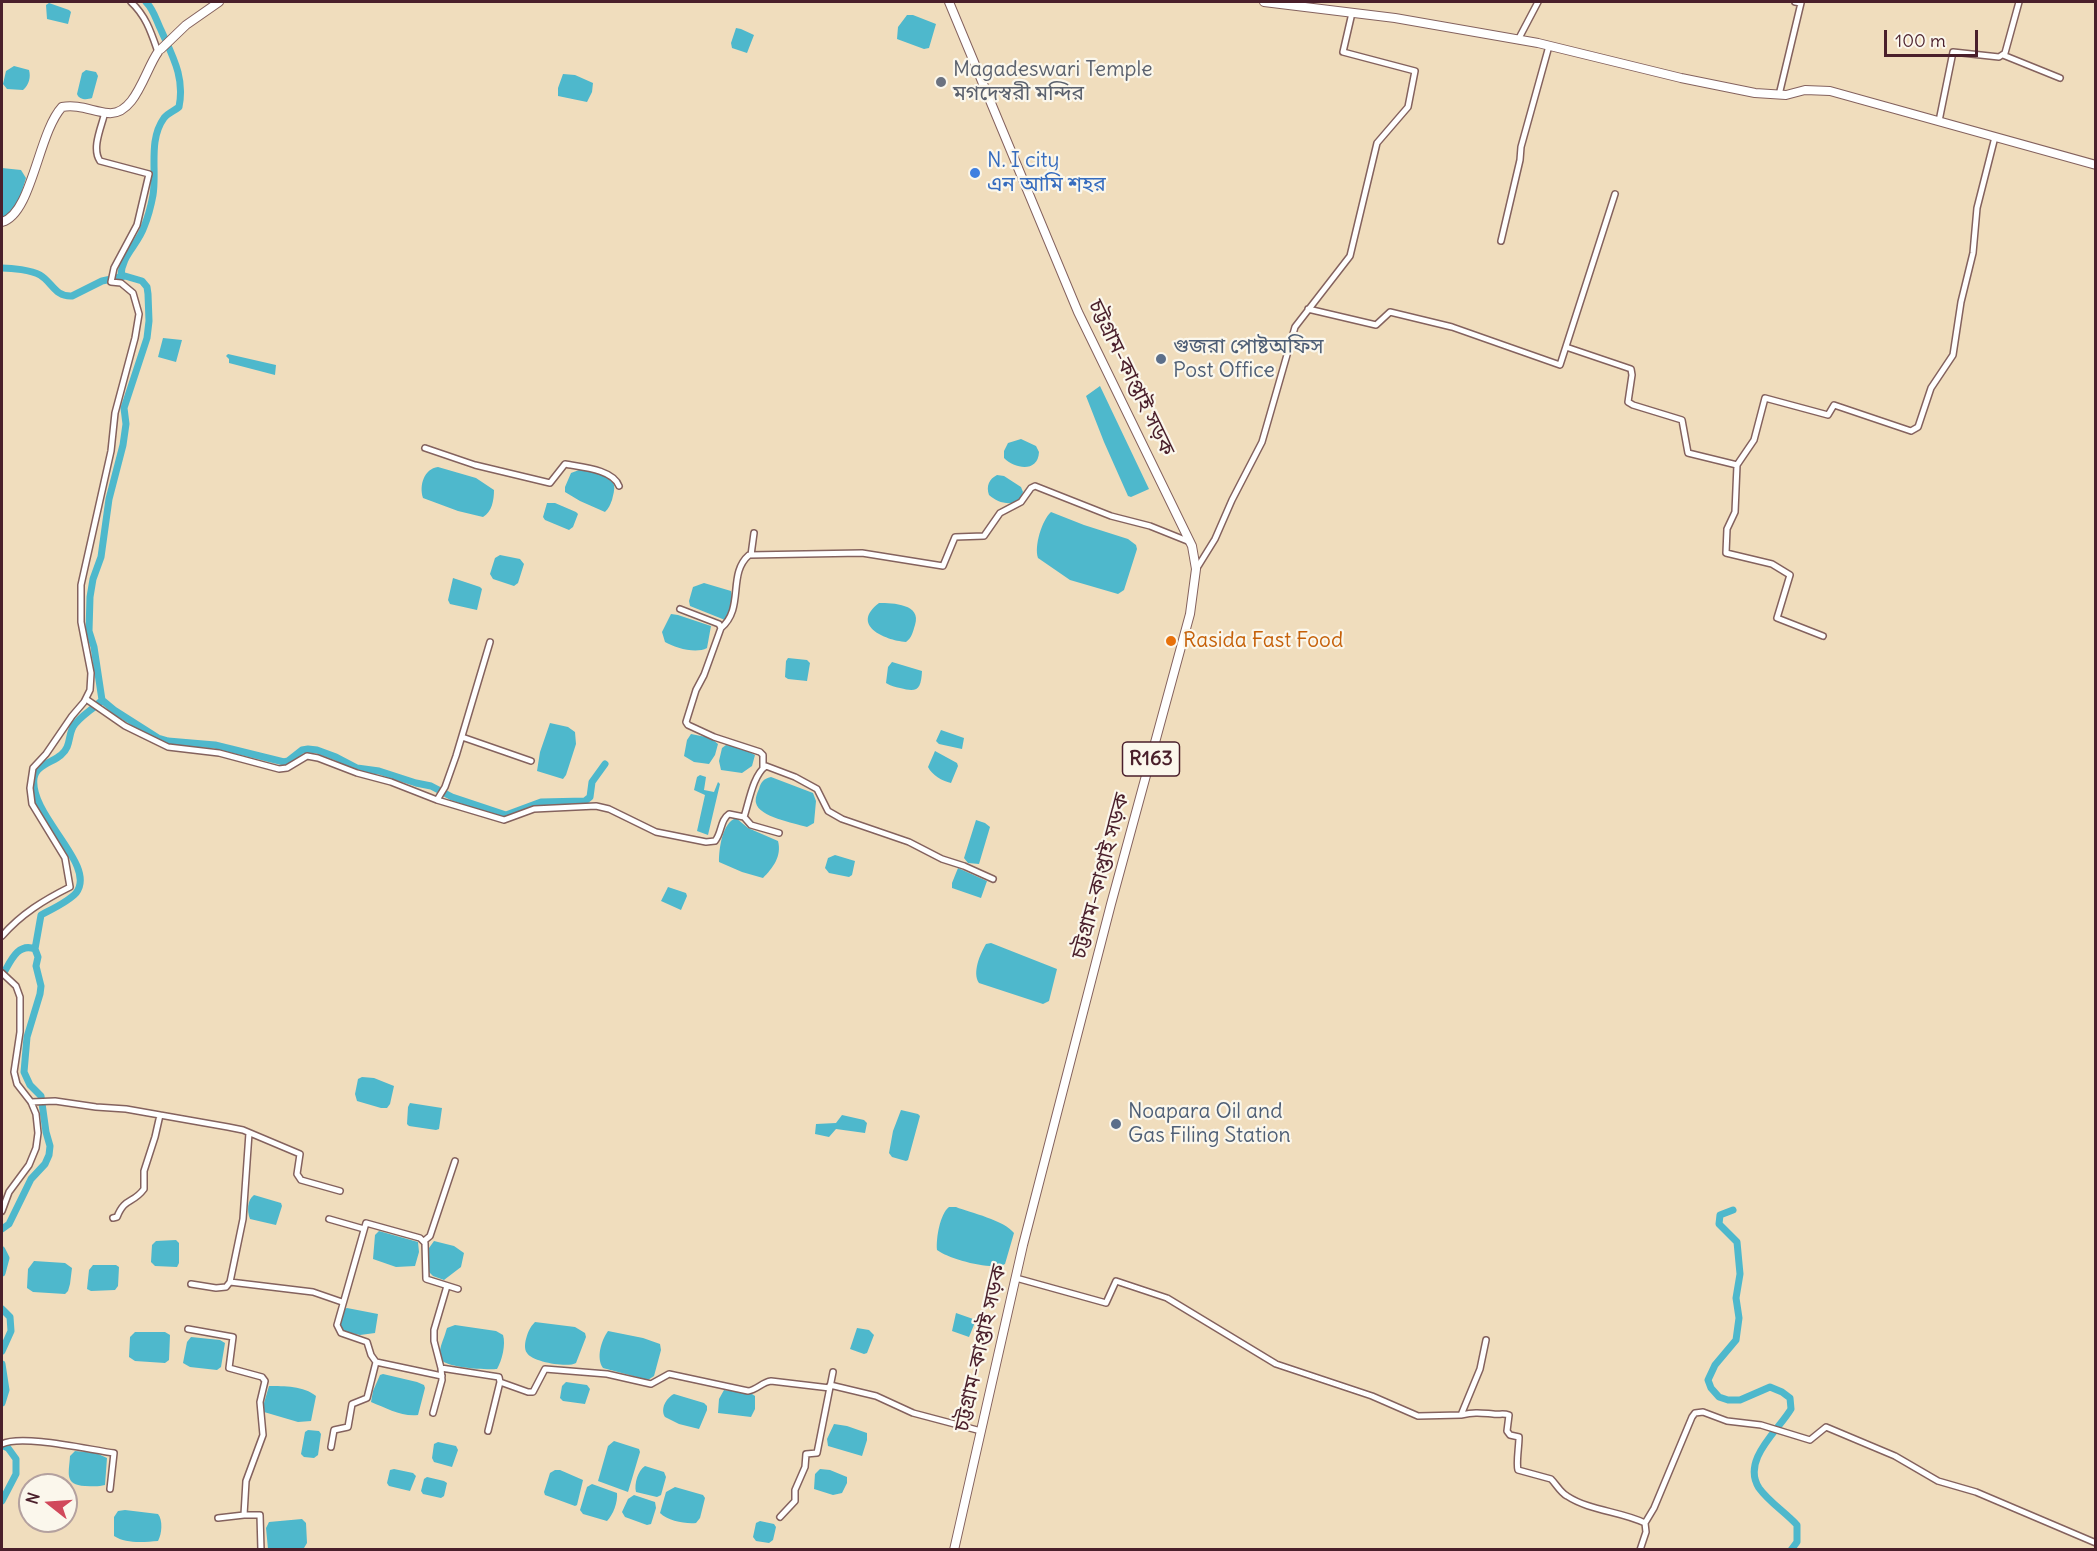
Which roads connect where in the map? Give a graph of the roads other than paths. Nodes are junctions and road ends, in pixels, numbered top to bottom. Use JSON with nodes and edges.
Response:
{"nodes":[{"id":1,"x":131,"y":2,"type":"edge"},
{"id":2,"x":219,"y":2,"type":"edge"},
{"id":3,"x":949,"y":2,"type":"edge"},
{"id":4,"x":1264,"y":2,"type":"edge"},
{"id":5,"x":1538,"y":2,"type":"edge"},
{"id":6,"x":1796,"y":2,"type":"edge"},
{"id":7,"x":2019,"y":2,"type":"edge"},
{"id":8,"x":1352,"y":13,"type":"junction"},
{"id":9,"x":1518,"y":40,"type":"junction"},
{"id":10,"x":1550,"y":46,"type":"junction"},
{"id":11,"x":159,"y":50,"type":"junction"},
{"id":12,"x":2003,"y":55,"type":"junction"},
{"id":13,"x":2060,"y":78,"type":"dead end"},
{"id":14,"x":1779,"y":95,"type":"junction"},
{"id":15,"x":105,"y":112,"type":"junction"},
{"id":16,"x":1938,"y":121,"type":"junction"},
{"id":17,"x":1995,"y":137,"type":"junction"},
{"id":18,"x":2096,"y":165,"type":"edge"},
{"id":19,"x":1615,"y":194,"type":"dead end"},
{"id":20,"x":2,"y":222,"type":"edge"},
{"id":21,"x":1501,"y":241,"type":"dead end"},
{"id":22,"x":1308,"y":309,"type":"junction"},
{"id":23,"x":1566,"y":347,"type":"junction"},
{"id":24,"x":426,"y":448,"type":"dead end"},
{"id":25,"x":1737,"y":465,"type":"junction"},
{"id":26,"x":619,"y":486,"type":"dead end"},
{"id":27,"x":754,"y":533,"type":"dead end"},
{"id":28,"x":1190,"y":542,"type":"junction"},
{"id":29,"x":751,"y":555,"type":"junction"},
{"id":30,"x":1196,"y":569,"type":"junction"},
{"id":31,"x":680,"y":609,"type":"dead end"},
{"id":32,"x":721,"y":628,"type":"junction"},
{"id":33,"x":1822,"y":636,"type":"dead end"},
{"id":34,"x":490,"y":642,"type":"dead end"},
{"id":35,"x":86,"y":699,"type":"junction"},
{"id":36,"x":462,"y":737,"type":"junction"},
{"id":37,"x":531,"y":760,"type":"dead end"},
{"id":38,"x":763,"y":768,"type":"junction"},
{"id":39,"x":437,"y":800,"type":"junction"},
{"id":40,"x":744,"y":817,"type":"junction"},
{"id":41,"x":778,"y":833,"type":"dead end"},
{"id":42,"x":993,"y":879,"type":"dead end"},
{"id":43,"x":2,"y":936,"type":"edge"},
{"id":44,"x":3,"y":975,"type":"edge"},
{"id":45,"x":31,"y":1102,"type":"junction"},
{"id":46,"x":160,"y":1115,"type":"junction"},
{"id":47,"x":249,"y":1133,"type":"junction"},
{"id":48,"x":455,"y":1161,"type":"dead end"},
{"id":49,"x":340,"y":1191,"type":"dead end"},
{"id":50,"x":2,"y":1212,"type":"edge"},
{"id":51,"x":113,"y":1218,"type":"dead end"},
{"id":52,"x":329,"y":1219,"type":"dead end"},
{"id":53,"x":364,"y":1229,"type":"junction"},
{"id":54,"x":424,"y":1241,"type":"junction"},
{"id":55,"x":1016,"y":1278,"type":"junction"},
{"id":56,"x":231,"y":1282,"type":"junction"},
{"id":57,"x":191,"y":1284,"type":"dead end"},
{"id":58,"x":447,"y":1286,"type":"junction"},
{"id":59,"x":458,"y":1289,"type":"dead end"},
{"id":60,"x":342,"y":1302,"type":"junction"},
{"id":61,"x":188,"y":1329,"type":"dead end"},
{"id":62,"x":1486,"y":1340,"type":"dead end"},
{"id":63,"x":376,"y":1362,"type":"junction"},
{"id":64,"x":441,"y":1368,"type":"junction"},
{"id":65,"x":833,"y":1372,"type":"dead end"},
{"id":66,"x":442,"y":1376,"type":"junction"},
{"id":67,"x":500,"y":1382,"type":"junction"},
{"id":68,"x":830,"y":1387,"type":"junction"},
{"id":69,"x":433,"y":1413,"type":"dead end"},
{"id":70,"x":1461,"y":1415,"type":"junction"},
{"id":71,"x":488,"y":1431,"type":"dead end"},
{"id":72,"x":981,"y":1431,"type":"junction"},
{"id":73,"x":4,"y":1443,"type":"edge"},
{"id":74,"x":331,"y":1447,"type":"dead end"},
{"id":75,"x":110,"y":1489,"type":"dead end"},
{"id":76,"x":244,"y":1515,"type":"junction"},
{"id":77,"x":780,"y":1517,"type":"dead end"},
{"id":78,"x":218,"y":1518,"type":"dead end"},
{"id":79,"x":1645,"y":1523,"type":"junction"},
{"id":80,"x":2096,"y":1543,"type":"edge"},
{"id":81,"x":261,"y":1550,"type":"edge"},
{"id":82,"x":954,"y":1550,"type":"edge"},
{"id":83,"x":1640,"y":1550,"type":"edge"}],
"edges":[{"from":1,"to":11,"type":"street"},
{"from":2,"to":11,"type":"main road"},
{"from":3,"to":28,"type":"main road","name":"চট্টগ্রাম-কাপ্তাই সড়ক","number":"R163"},
{"from":4,"to":8,"type":"main road"},
{"from":5,"to":9,"type":"street"},
{"from":6,"to":14,"type":"street"},
{"from":7,"to":12,"type":"street"},
{"from":8,"to":9,"type":"main road"},
{"from":8,"to":22,"type":"street"},
{"from":9,"to":10,"type":"main road"},
{"from":10,"to":14,"type":"main road"},
{"from":10,"to":21,"type":"street"},
{"from":11,"to":15,"type":"main road"},
{"from":12,"to":13,"type":"street"},
{"from":12,"to":16,"type":"street"},
{"from":14,"to":16,"type":"main road"},
{"from":15,"to":20,"type":"main road"},
{"from":15,"to":35,"type":"street"},
{"from":16,"to":17,"type":"main road"},
{"from":17,"to":18,"type":"main road"},
{"from":17,"to":25,"type":"street"},
{"from":19,"to":23,"type":"street"},
{"from":22,"to":23,"type":"street"},
{"from":22,"to":30,"type":"street"},
{"from":23,"to":25,"type":"street"},
{"from":24,"to":26,"type":"street"},
{"from":25,"to":33,"type":"street"},
{"from":27,"to":29,"type":"street"},
{"from":28,"to":29,"type":"street"},
{"from":28,"to":30,"type":"main road","name":"চট্টগ্রাম-কাপ্তাই সড়ক","number":"R163"},
{"from":29,"to":32,"type":"street"},
{"from":30,"to":55,"type":"main road","name":"চট্টগ্রাম-কাপ্তাই সড়ক","number":"R163"},
{"from":31,"to":32,"type":"street"},
{"from":32,"to":38,"type":"street"},
{"from":34,"to":36,"type":"street"},
{"from":35,"to":39,"type":"street"},
{"from":35,"to":43,"type":"street"},
{"from":36,"to":37,"type":"street"},
{"from":36,"to":39,"type":"street"},
{"from":38,"to":40,"type":"street"},
{"from":38,"to":42,"type":"street"},
{"from":39,"to":40,"type":"street"},
{"from":40,"to":41,"type":"street"},
{"from":44,"to":45,"type":"street"},
{"from":45,"to":46,"type":"street"},
{"from":45,"to":50,"type":"street"},
{"from":46,"to":47,"type":"street"},
{"from":46,"to":51,"type":"street"},
{"from":47,"to":49,"type":"street"},
{"from":47,"to":56,"type":"street"},
{"from":48,"to":54,"type":"street"},
{"from":52,"to":53,"type":"street"},
{"from":53,"to":54,"type":"street"},
{"from":53,"to":60,"type":"street"},
{"from":54,"to":58,"type":"street"},
{"from":55,"to":70,"type":"street"},
{"from":55,"to":72,"type":"main road","name":"চট্টগ্রাম-কাপ্তাই সড়ক","number":"R163"},
{"from":56,"to":57,"type":"street"},
{"from":56,"to":60,"type":"street"},
{"from":58,"to":59,"type":"street"},
{"from":58,"to":64,"type":"street"},
{"from":60,"to":63,"type":"street"},
{"from":61,"to":76,"type":"street"},
{"from":62,"to":70,"type":"street"},
{"from":63,"to":66,"type":"street"},
{"from":63,"to":74,"type":"street"},
{"from":64,"to":66,"type":"street"},
{"from":64,"to":67,"type":"street"},
{"from":65,"to":68,"type":"street"},
{"from":66,"to":69,"type":"street"},
{"from":67,"to":68,"type":"street"},
{"from":67,"to":71,"type":"street"},
{"from":68,"to":72,"type":"street"},
{"from":68,"to":77,"type":"street"},
{"from":70,"to":79,"type":"street"},
{"from":72,"to":82,"type":"main road","name":"চট্টগ্রাম-কাপ্তাই সড়ক","number":"R163"},
{"from":73,"to":75,"type":"street"},
{"from":76,"to":78,"type":"street"},
{"from":76,"to":81,"type":"street"},
{"from":79,"to":80,"type":"street"},
{"from":79,"to":83,"type":"street"}]}
